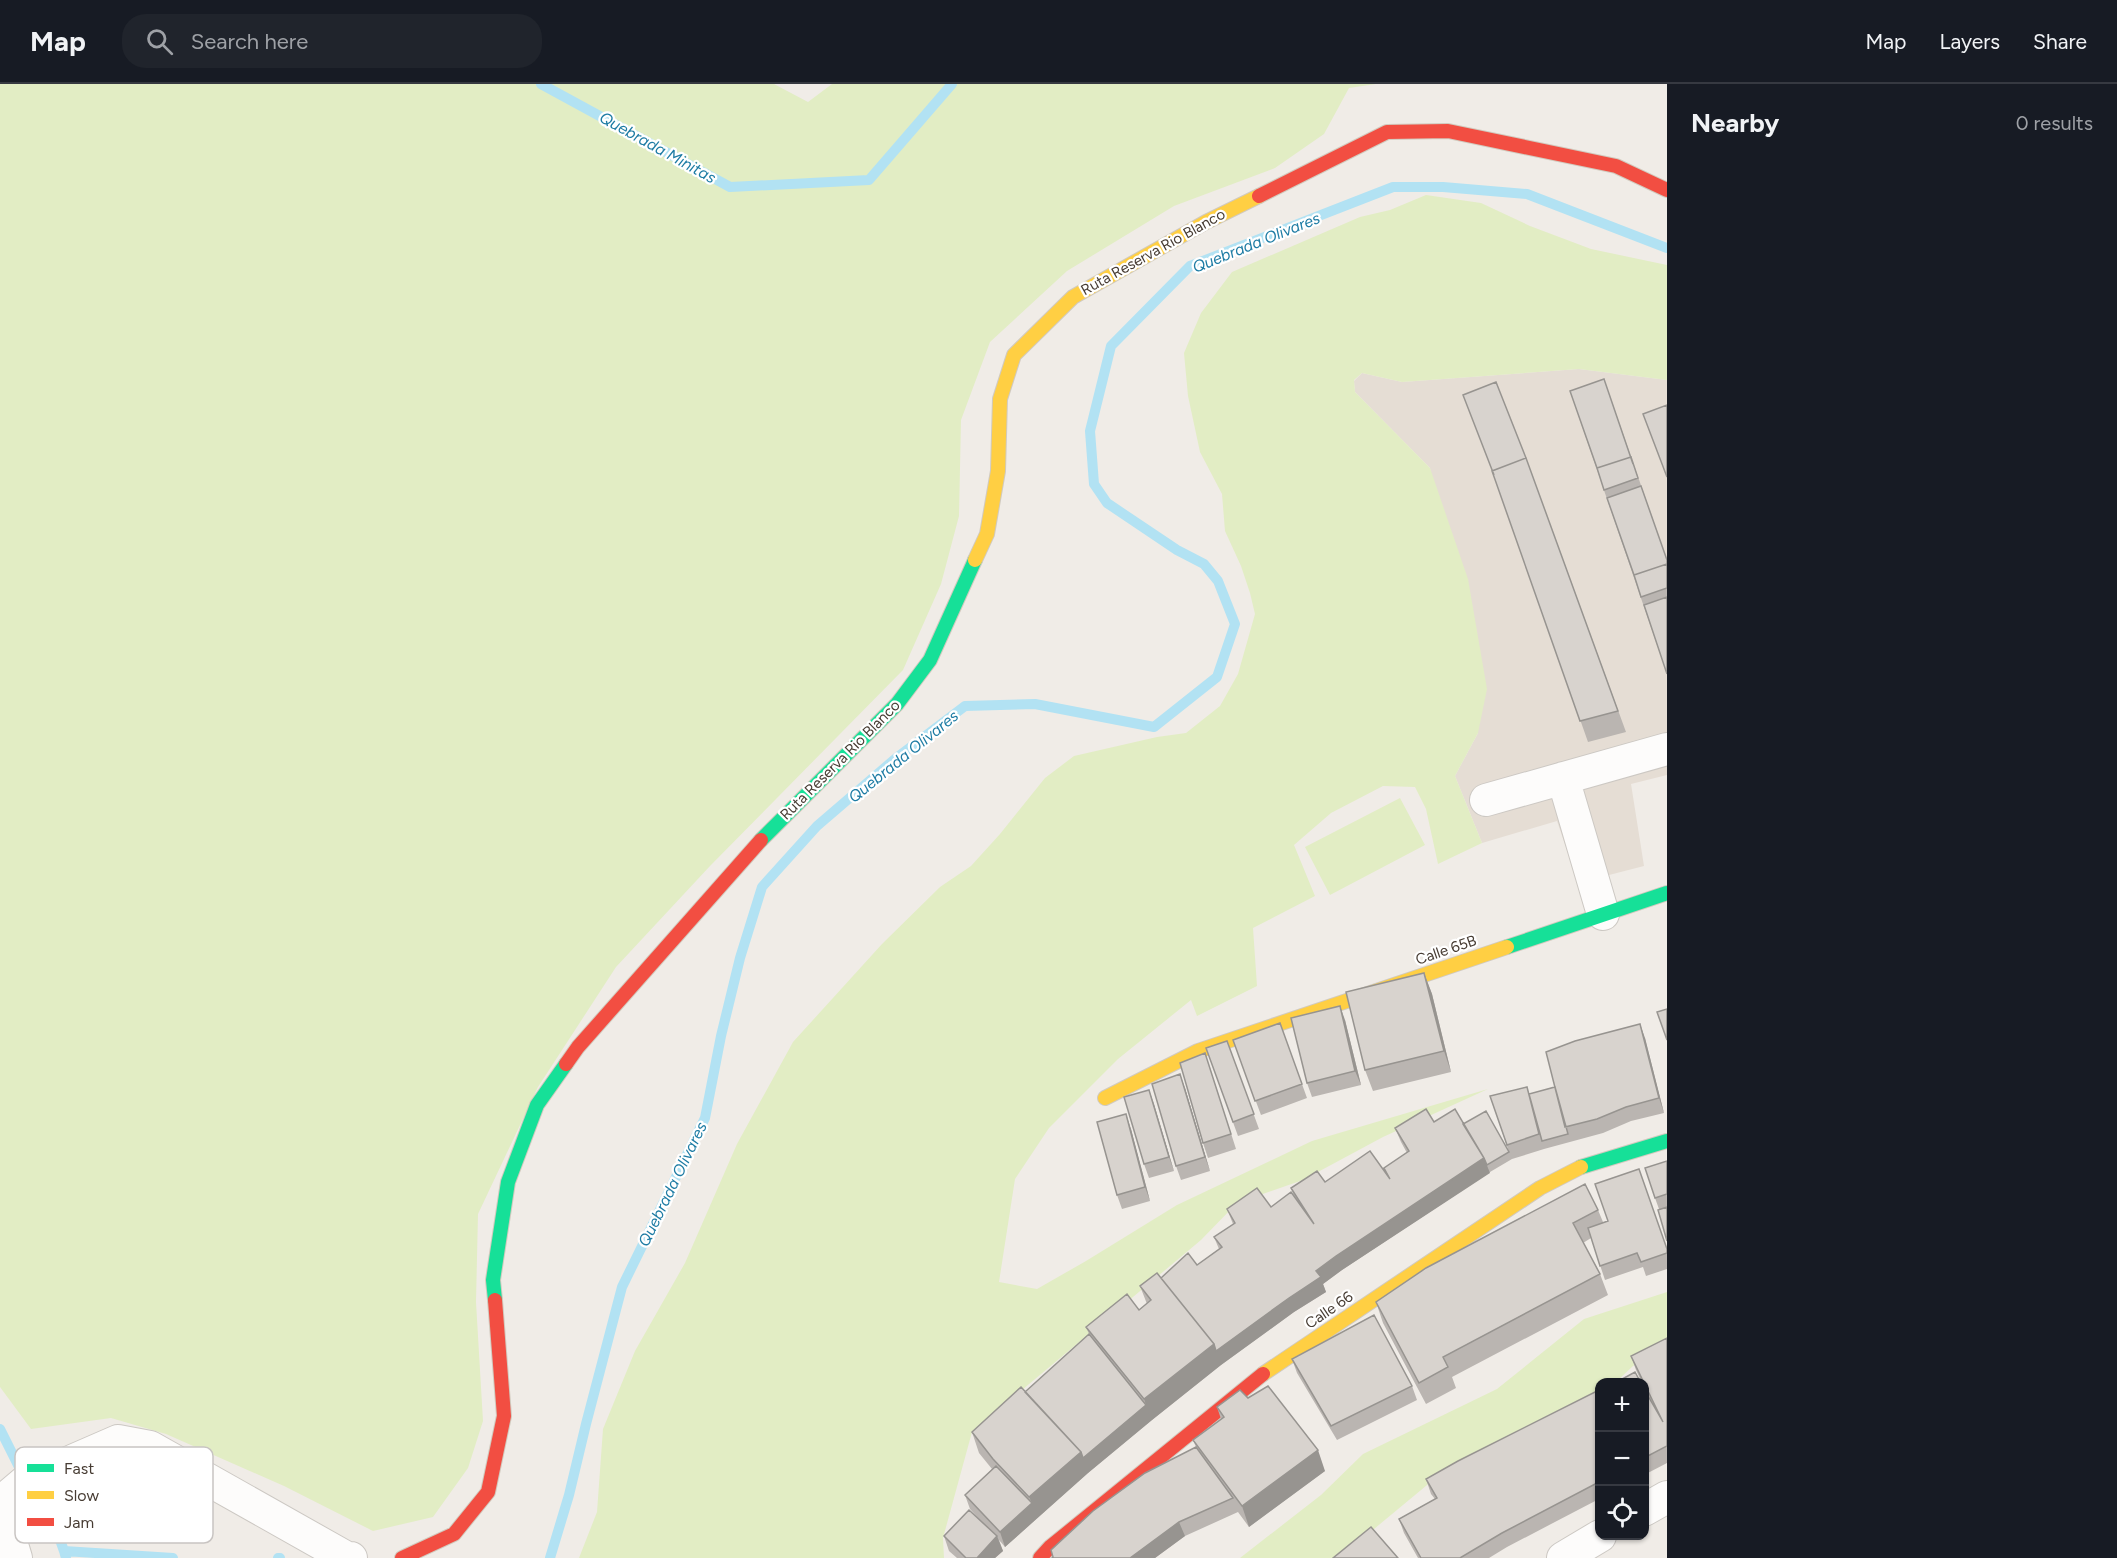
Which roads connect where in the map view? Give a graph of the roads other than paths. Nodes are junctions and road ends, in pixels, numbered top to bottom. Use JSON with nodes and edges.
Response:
{"nodes":[{"id":1,"x":1667,"y":190,"type":"edge"},
{"id":2,"x":1667,"y":749,"type":"edge"},
{"id":3,"x":1563,"y":778,"type":"junction"},
{"id":4,"x":1486,"y":800,"type":"dead end"},
{"id":5,"x":1667,"y":893,"type":"edge"},
{"id":6,"x":1603,"y":914,"type":"junction"},
{"id":7,"x":1105,"y":1098,"type":"dead end"},
{"id":8,"x":1667,"y":1141,"type":"edge"},
{"id":9,"x":106,"y":1447,"type":"edge"},
{"id":10,"x":150,"y":1447,"type":"edge"},
{"id":11,"x":213,"y":1482,"type":"edge"},
{"id":12,"x":12,"y":1494,"type":"edge"},
{"id":13,"x":1667,"y":1497,"type":"edge"},
{"id":14,"x":1649,"y":1507,"type":"edge"},
{"id":15,"x":1595,"y":1539,"type":"edge"},
{"id":16,"x":15,"y":1542,"type":"edge"},
{"id":17,"x":15,"y":1543,"type":"edge"},
{"id":18,"x":16,"y":1558,"type":"edge"},
{"id":19,"x":351,"y":1558,"type":"edge"},
{"id":20,"x":402,"y":1558,"type":"edge"},
{"id":21,"x":1040,"y":1558,"type":"edge"},
{"id":22,"x":1563,"y":1558,"type":"edge"}],
"edges":[{"from":1,"to":20,"type":"street","name":"Ruta Reserva Rio Blanco"},
{"from":2,"to":3,"type":"street"},
{"from":3,"to":4,"type":"street"},
{"from":3,"to":6,"type":"street"},
{"from":5,"to":6,"type":"street","name":"Calle 65B"},
{"from":6,"to":7,"type":"street","name":"Calle 65B"},
{"from":8,"to":21,"type":"street","name":"Calle 66"},
{"from":9,"to":10,"type":"street"},
{"from":11,"to":19,"type":"street"},
{"from":12,"to":16,"type":"street"},
{"from":13,"to":14,"type":"street"},
{"from":15,"to":22,"type":"street"},
{"from":17,"to":18,"type":"street"}]}
